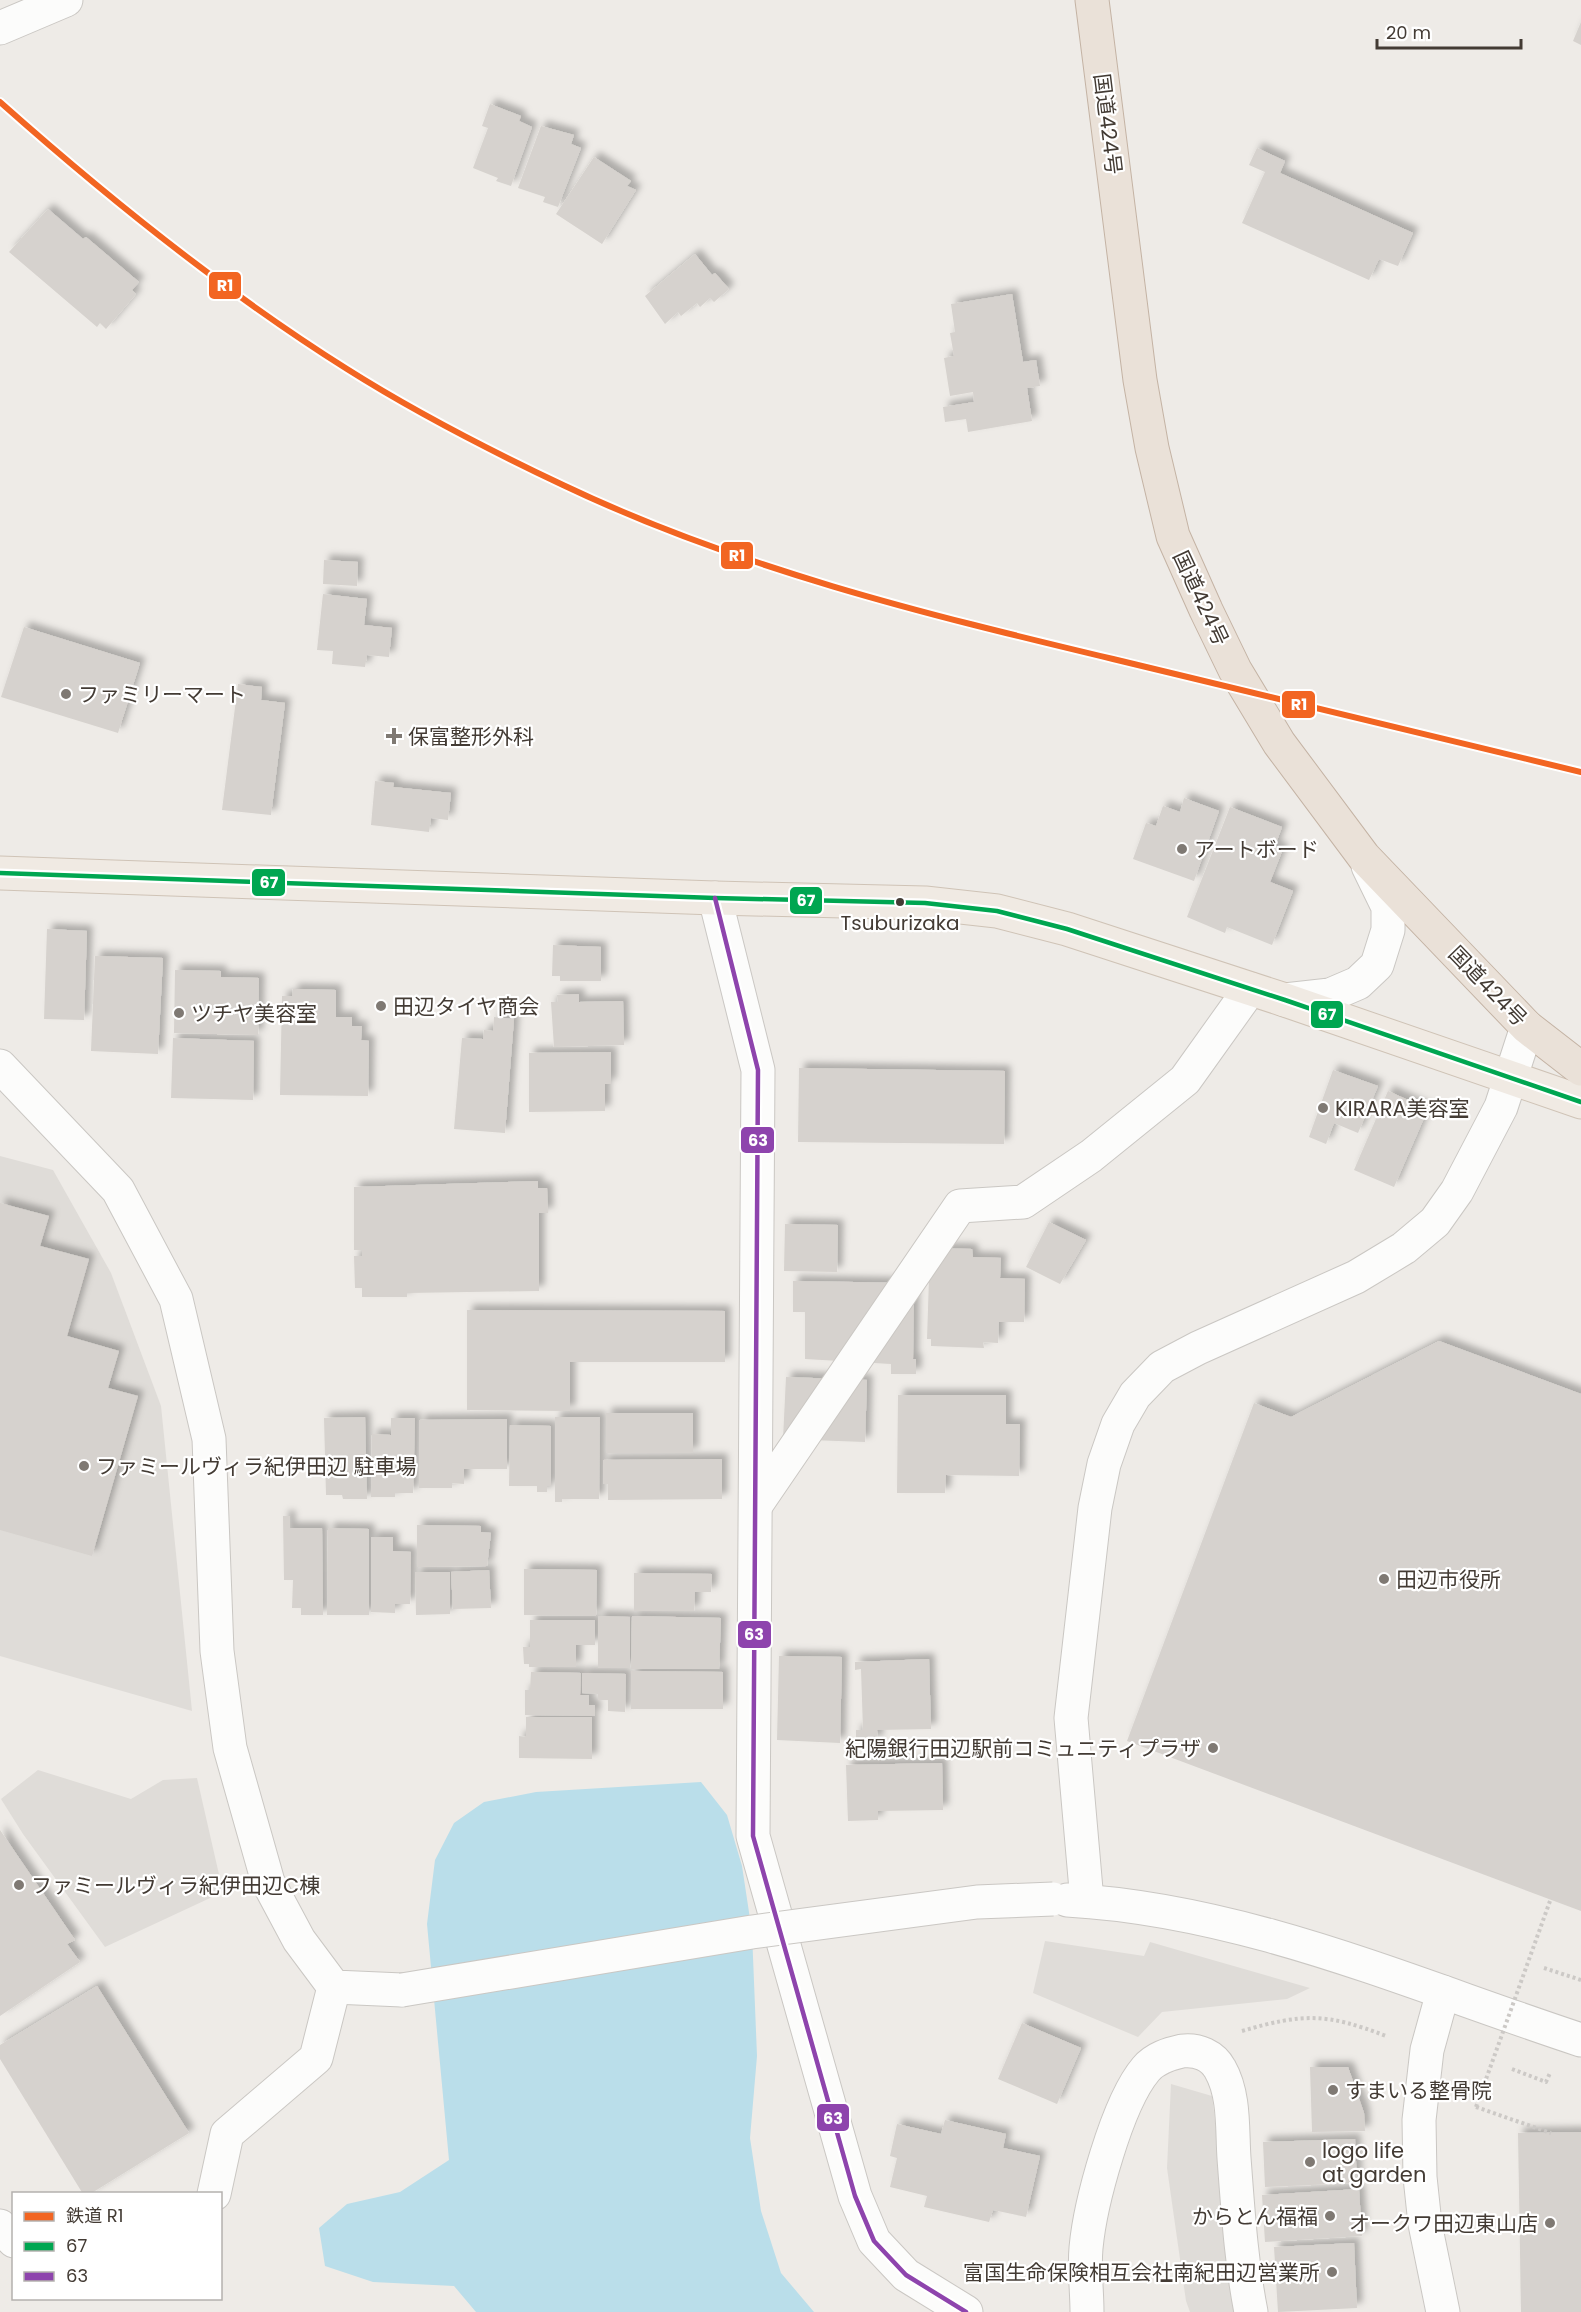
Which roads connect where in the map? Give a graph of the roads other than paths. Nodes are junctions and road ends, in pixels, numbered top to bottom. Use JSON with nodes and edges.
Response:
{"nodes":[{"id":1,"x":66,"y":0,"type":"edge"},
{"id":2,"x":1092,"y":0,"type":"edge"},
{"id":3,"x":0,"y":28,"type":"edge"},
{"id":4,"x":1364,"y":857,"type":"junction"},
{"id":5,"x":0,"y":873,"type":"edge"},
{"id":6,"x":715,"y":898,"type":"junction"},
{"id":7,"x":1250,"y":989,"type":"junction"},
{"id":8,"x":1285,"y":1000,"type":"junction"},
{"id":9,"x":1527,"y":1027,"type":"junction"},
{"id":10,"x":0,"y":1066,"type":"edge"},
{"id":11,"x":1581,"y":1069,"type":"edge"},
{"id":12,"x":1510,"y":1079,"type":"junction"},
{"id":13,"x":1581,"y":1102,"type":"edge"},
{"id":14,"x":756,"y":1505,"type":"junction"},
{"id":15,"x":1087,"y":1901,"type":"junction"},
{"id":16,"x":334,"y":1987,"type":"junction"},
{"id":17,"x":1443,"y":1992,"type":"junction"},
{"id":18,"x":1581,"y":2040,"type":"edge"},
{"id":19,"x":214,"y":2192,"type":"edge"},
{"id":20,"x":0,"y":2226,"type":"edge"},
{"id":21,"x":12,"y":2239,"type":"edge"},
{"id":22,"x":966,"y":2312,"type":"edge"},
{"id":23,"x":1086,"y":2312,"type":"edge"},
{"id":24,"x":1251,"y":2312,"type":"edge"},
{"id":25,"x":1443,"y":2312,"type":"edge"}],
"edges":[{"from":1,"to":3,"type":"street"},
{"from":2,"to":4,"type":"highway","name":"国道424号"},
{"from":4,"to":8,"type":"street"},
{"from":4,"to":9,"type":"highway","name":"国道424号"},
{"from":5,"to":6,"type":"main road"},
{"from":6,"to":7,"type":"main road"},
{"from":6,"to":14,"type":"street"},
{"from":7,"to":8,"type":"main road"},
{"from":7,"to":14,"type":"street"},
{"from":8,"to":12,"type":"main road"},
{"from":9,"to":11,"type":"highway","name":"国道424号"},
{"from":9,"to":12,"type":"street"},
{"from":10,"to":16,"type":"street"},
{"from":12,"to":13,"type":"main road"},
{"from":12,"to":15,"type":"street"},
{"from":14,"to":22,"type":"street"},
{"from":15,"to":16,"type":"street","bridge":true},
{"from":15,"to":17,"type":"street"},
{"from":16,"to":19,"type":"street"},
{"from":17,"to":18,"type":"street"},
{"from":17,"to":25,"type":"street"},
{"from":20,"to":21,"type":"street"},
{"from":23,"to":24,"type":"street"}]}
